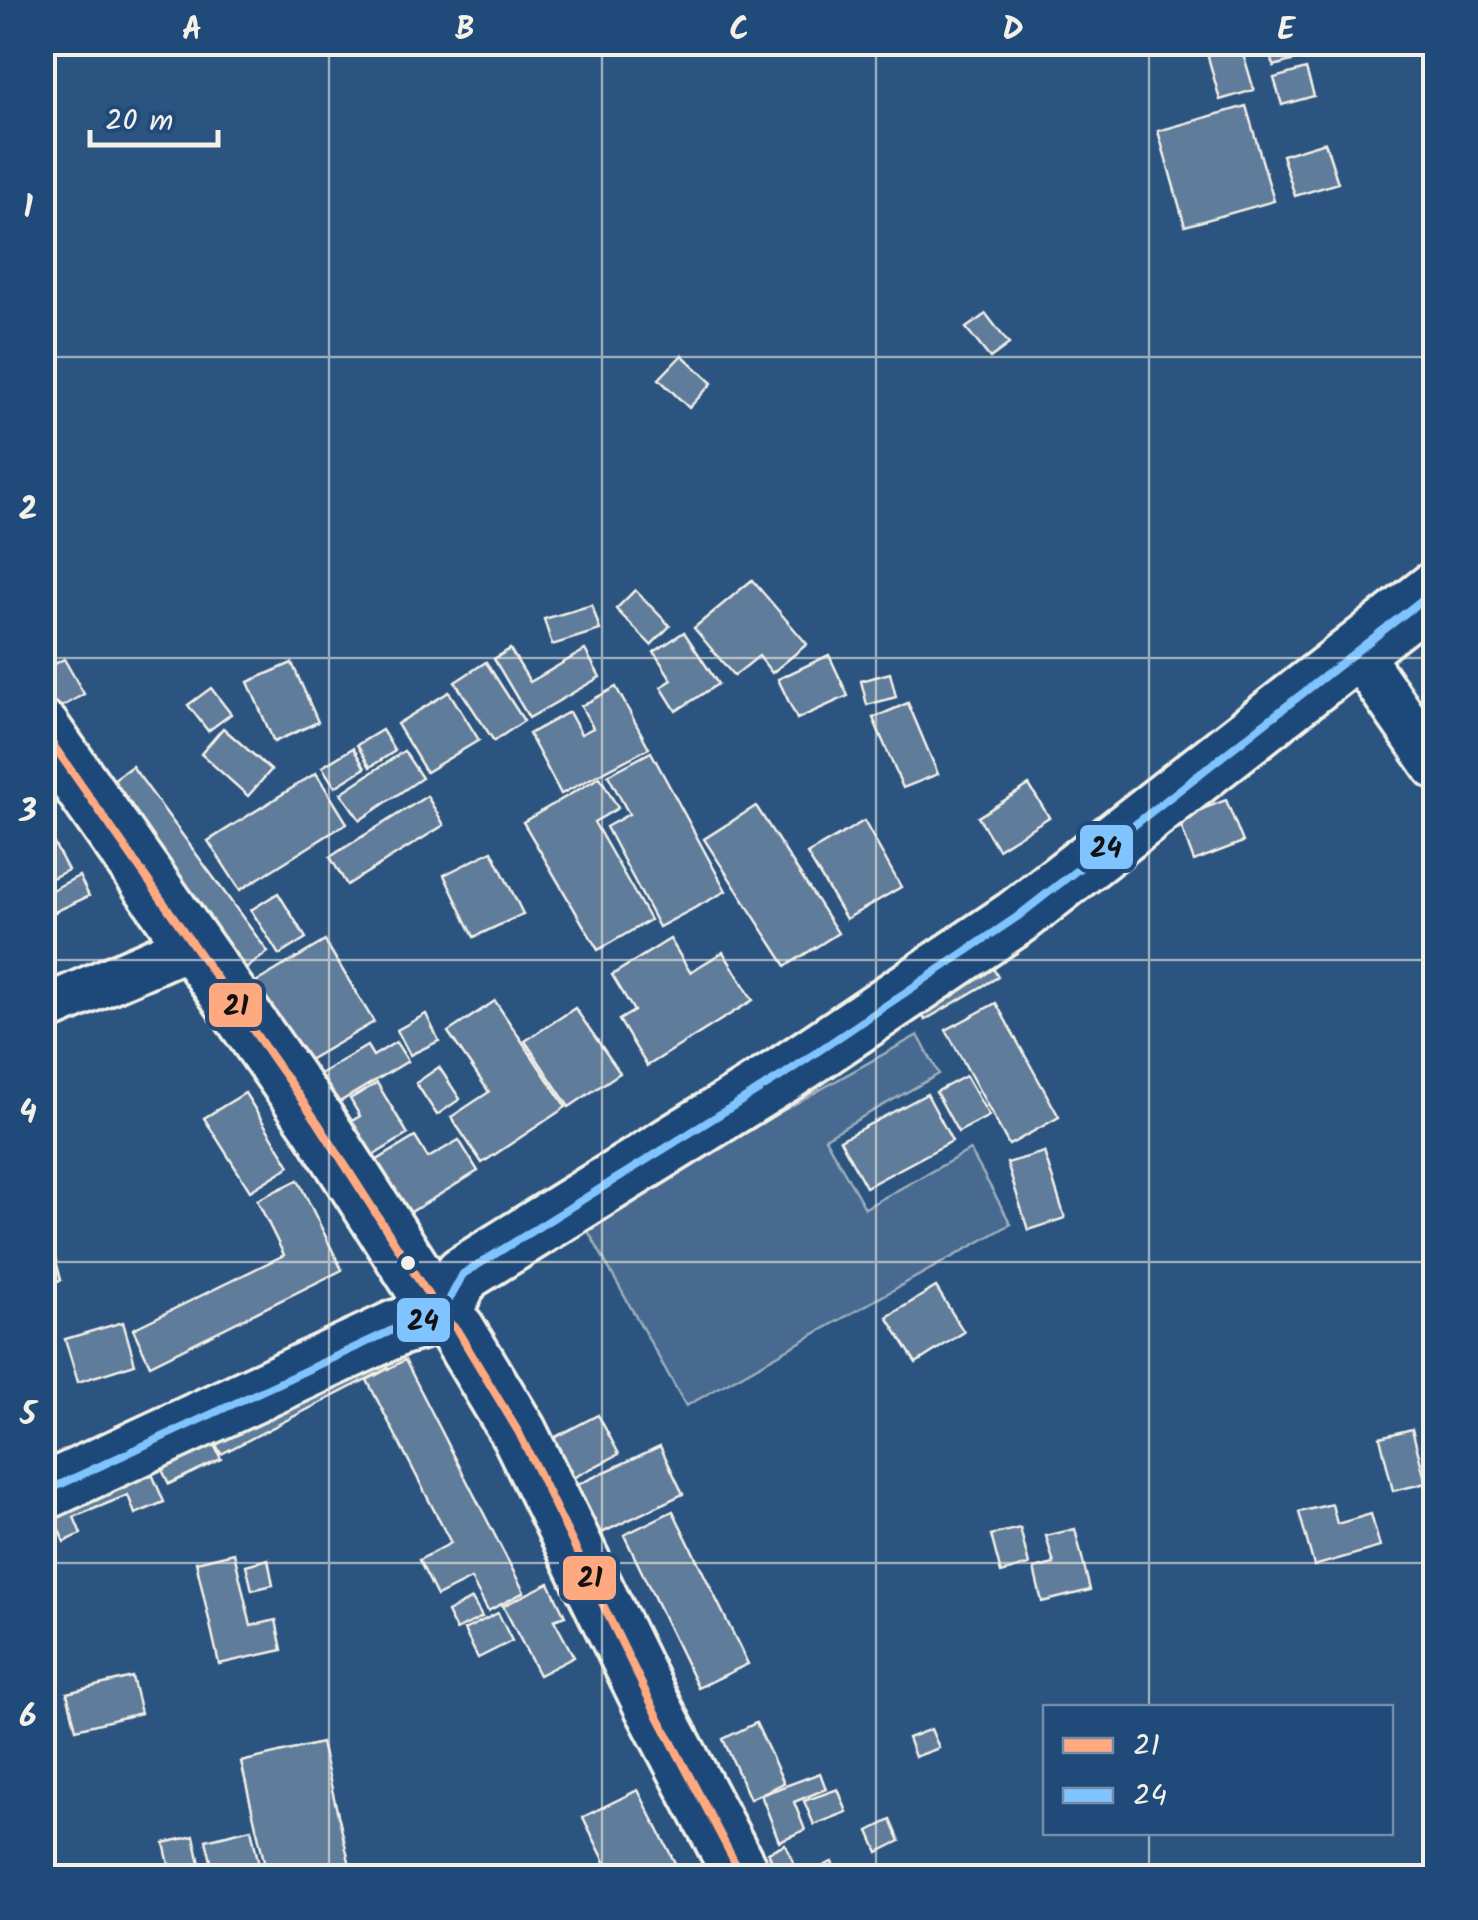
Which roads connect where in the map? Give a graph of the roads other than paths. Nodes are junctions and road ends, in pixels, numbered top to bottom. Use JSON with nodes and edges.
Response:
{"nodes":[{"id":1,"x":1436,"y":589,"type":"edge"},
{"id":2,"x":1356,"y":652,"type":"junction"},
{"id":3,"x":42,"y":729,"type":"edge"},
{"id":4,"x":1436,"y":766,"type":"edge"},
{"id":5,"x":195,"y":943,"type":"junction"},
{"id":6,"x":42,"y":1010,"type":"edge"},
{"id":7,"x":441,"y":1315,"type":"junction"},
{"id":8,"x":42,"y":1493,"type":"edge"},
{"id":9,"x":743,"y":1878,"type":"edge"}],
"edges":[{"from":1,"to":2,"type":"main road"},
{"from":2,"to":4,"type":"street"},
{"from":2,"to":7,"type":"main road"},
{"from":3,"to":5,"type":"main road"},
{"from":5,"to":6,"type":"street"},
{"from":5,"to":7,"type":"main road"},
{"from":7,"to":8,"type":"main road"},
{"from":7,"to":9,"type":"main road"}]}
